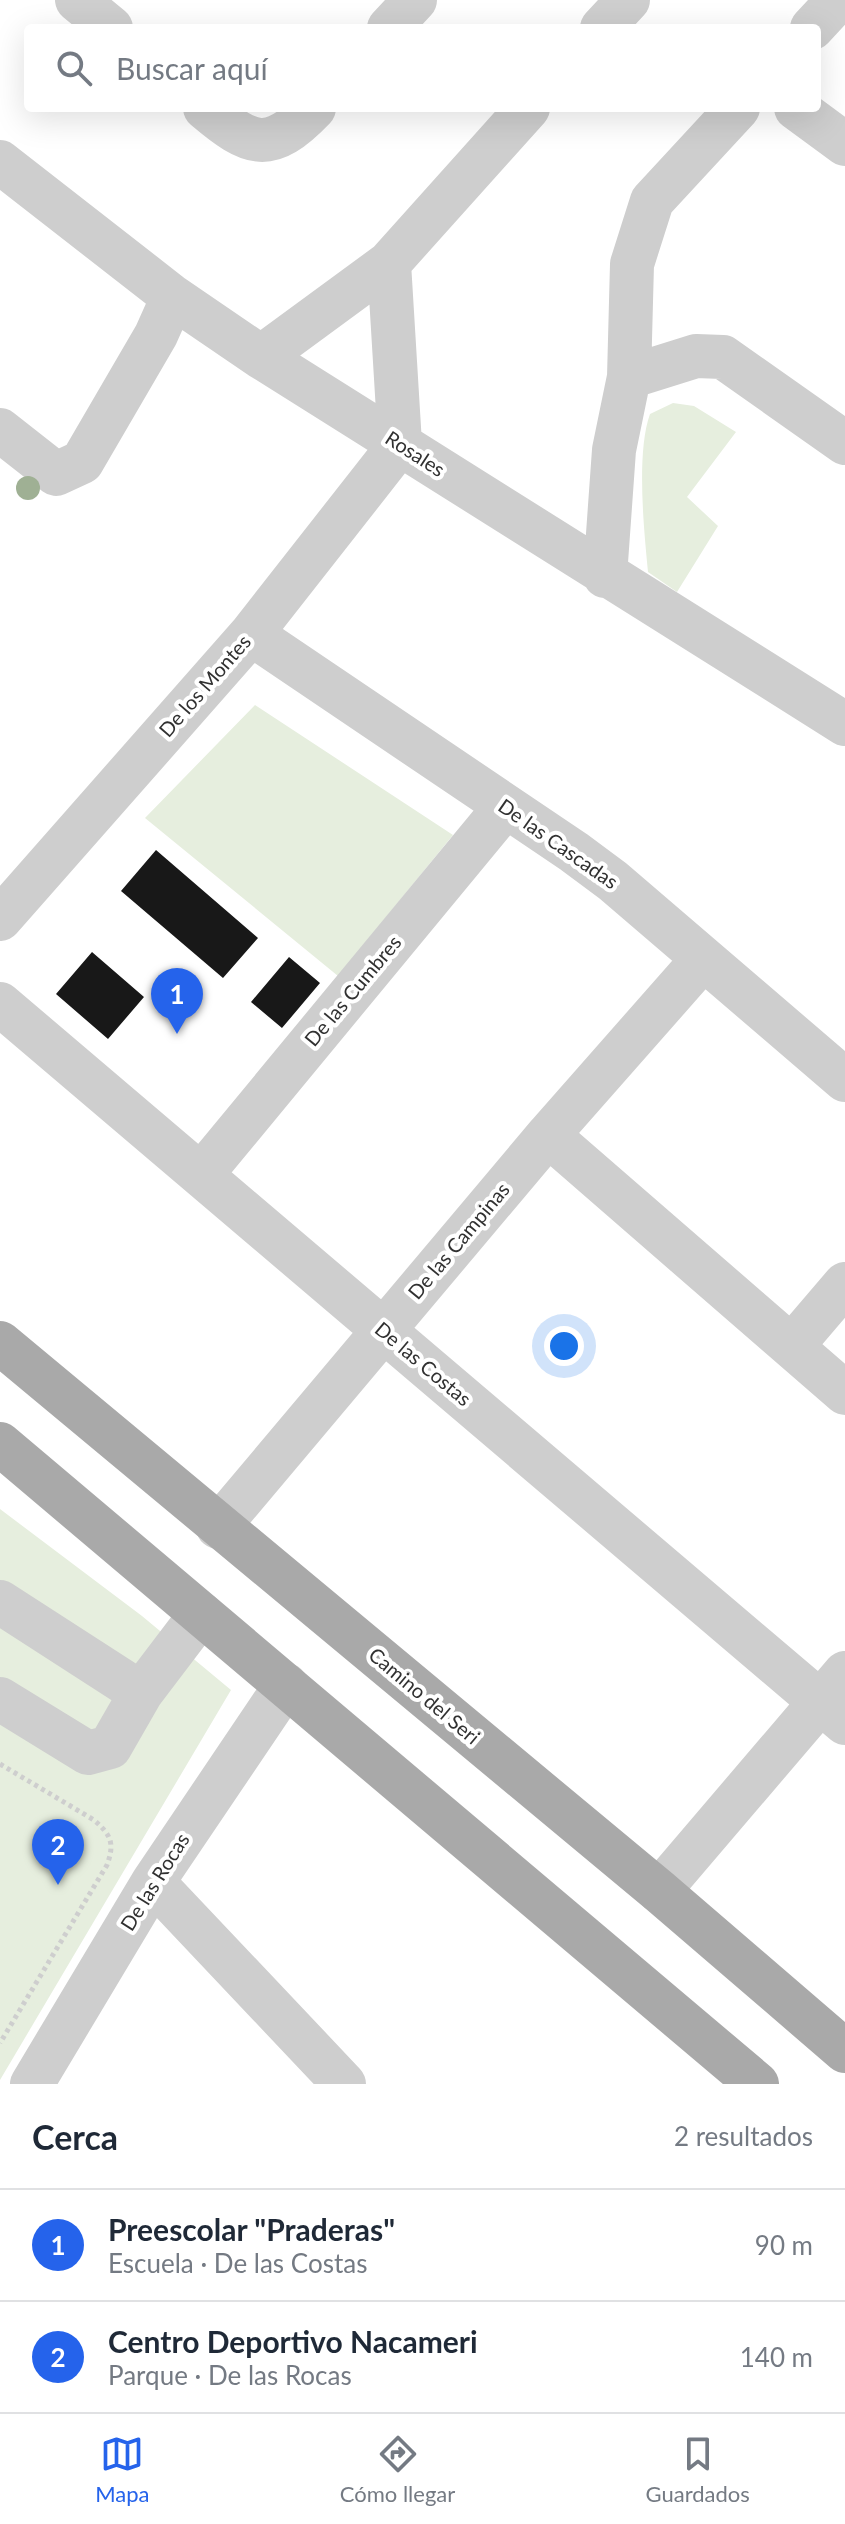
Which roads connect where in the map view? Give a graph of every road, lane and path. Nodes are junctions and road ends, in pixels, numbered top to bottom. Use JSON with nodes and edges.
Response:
{"nodes":[{"id":1,"x":77,"y":0,"type":"edge"},
{"id":2,"x":415,"y":0,"type":"edge"},
{"id":3,"x":628,"y":0,"type":"edge"},
{"id":4,"x":838,"y":0,"type":"edge"},
{"id":5,"x":106,"y":24,"type":"edge"},
{"id":6,"x":393,"y":24,"type":"edge"},
{"id":7,"x":606,"y":24,"type":"edge"},
{"id":8,"x":816,"y":24,"type":"edge"},
{"id":9,"x":210,"y":112,"type":"edge"},
{"id":10,"x":310,"y":112,"type":"edge"},
{"id":11,"x":524,"y":112,"type":"edge"},
{"id":12,"x":734,"y":112,"type":"edge"},
{"id":13,"x":801,"y":112,"type":"edge"},
{"id":14,"x":845,"y":144,"type":"edge"},
{"id":15,"x":0,"y":162,"type":"edge"},
{"id":16,"x":389,"y":263,"type":"junction"},
{"id":17,"x":173,"y":297,"type":"junction"},
{"id":18,"x":261,"y":357,"type":"junction"},
{"id":19,"x":629,"y":377,"type":"junction"},
{"id":20,"x":0,"y":430,"type":"edge"},
{"id":21,"x":845,"y":443,"type":"edge"},
{"id":22,"x":400,"y":444,"type":"junction"},
{"id":23,"x":605,"y":576,"type":"junction"},
{"id":24,"x":251,"y":634,"type":"junction"},
{"id":25,"x":845,"y":724,"type":"edge"},
{"id":26,"x":505,"y":807,"type":"junction"},
{"id":27,"x":0,"y":919,"type":"edge"},
{"id":28,"x":703,"y":959,"type":"junction"},
{"id":29,"x":0,"y":1004,"type":"edge"},
{"id":30,"x":845,"y":1080,"type":"edge"},
{"id":31,"x":548,"y":1135,"type":"junction"},
{"id":32,"x":201,"y":1175,"type":"junction"},
{"id":33,"x":845,"y":1284,"type":"edge"},
{"id":34,"x":384,"y":1330,"type":"junction"},
{"id":35,"x":0,"y":1343,"type":"edge"},
{"id":36,"x":792,"y":1346,"type":"junction"},
{"id":37,"x":845,"y":1393,"type":"edge"},
{"id":38,"x":0,"y":1444,"type":"edge"},
{"id":39,"x":218,"y":1527,"type":"junction"},
{"id":40,"x":0,"y":1602,"type":"edge"},
{"id":41,"x":201,"y":1614,"type":"junction"},
{"id":42,"x":286,"y":1685,"type":"junction"},
{"id":43,"x":141,"y":1693,"type":"junction"},
{"id":44,"x":0,"y":1699,"type":"edge"},
{"id":45,"x":837,"y":1700,"type":"edge"},
{"id":46,"x":0,"y":1764,"type":"edge"},
{"id":47,"x":153,"y":1882,"type":"junction"},
{"id":48,"x":659,"y":1891,"type":"junction"},
{"id":49,"x":0,"y":2043,"type":"edge"},
{"id":50,"x":845,"y":2051,"type":"edge"},
{"id":51,"x":32,"y":2084,"type":"edge"},
{"id":52,"x":344,"y":2084,"type":"edge"},
{"id":53,"x":757,"y":2084,"type":"edge"}],
"edges":[{"from":1,"to":5,"type":"street"},
{"from":2,"to":6,"type":"street"},
{"from":3,"to":7,"type":"street"},
{"from":4,"to":8,"type":"street"},
{"from":9,"to":10,"type":"street"},
{"from":11,"to":16,"type":"street"},
{"from":12,"to":19,"type":"street"},
{"from":13,"to":14,"type":"street"},
{"from":15,"to":17,"type":"street","name":"Rosales"},
{"from":16,"to":18,"type":"street"},
{"from":16,"to":22,"type":"street"},
{"from":17,"to":18,"type":"street","name":"Rosales"},
{"from":17,"to":20,"type":"street"},
{"from":18,"to":22,"type":"street","name":"Rosales"},
{"from":19,"to":21,"type":"street"},
{"from":19,"to":23,"type":"street"},
{"from":22,"to":23,"type":"street","name":"Rosales"},
{"from":22,"to":24,"type":"street","name":"De los Montes"},
{"from":23,"to":25,"type":"street","name":"Rosales"},
{"from":24,"to":26,"type":"street","name":"De las Cascadas"},
{"from":24,"to":27,"type":"street","name":"De los Montes"},
{"from":26,"to":28,"type":"street","name":"De las Cascadas"},
{"from":26,"to":32,"type":"street","name":"De las Cumbres"},
{"from":28,"to":30,"type":"street","name":"De las Cascadas"},
{"from":28,"to":31,"type":"street","name":"De las Campinas"},
{"from":29,"to":32,"type":"street","name":"De las Costas"},
{"from":31,"to":34,"type":"street","name":"De las Campinas"},
{"from":31,"to":36,"type":"street"},
{"from":32,"to":34,"type":"street","name":"De las Costas"},
{"from":33,"to":36,"type":"street"},
{"from":34,"to":39,"type":"street","name":"De las Campinas"},
{"from":34,"to":45,"type":"street","name":"De las Costas"},
{"from":35,"to":39,"type":"main road","name":"Camino del Seri"},
{"from":36,"to":37,"type":"street"},
{"from":38,"to":41,"type":"main road"},
{"from":39,"to":48,"type":"main road","name":"Camino del Seri"},
{"from":40,"to":43,"type":"street"},
{"from":41,"to":42,"type":"main road"},
{"from":41,"to":43,"type":"street"},
{"from":42,"to":47,"type":"street","name":"De las Rocas"},
{"from":42,"to":53,"type":"main road"},
{"from":43,"to":44,"type":"street"},
{"from":45,"to":48,"type":"street"},
{"from":46,"to":49,"type":"path"},
{"from":47,"to":51,"type":"street","name":"De las Rocas"},
{"from":47,"to":52,"type":"street"},
{"from":48,"to":50,"type":"main road","name":"Camino del Seri"}]}
